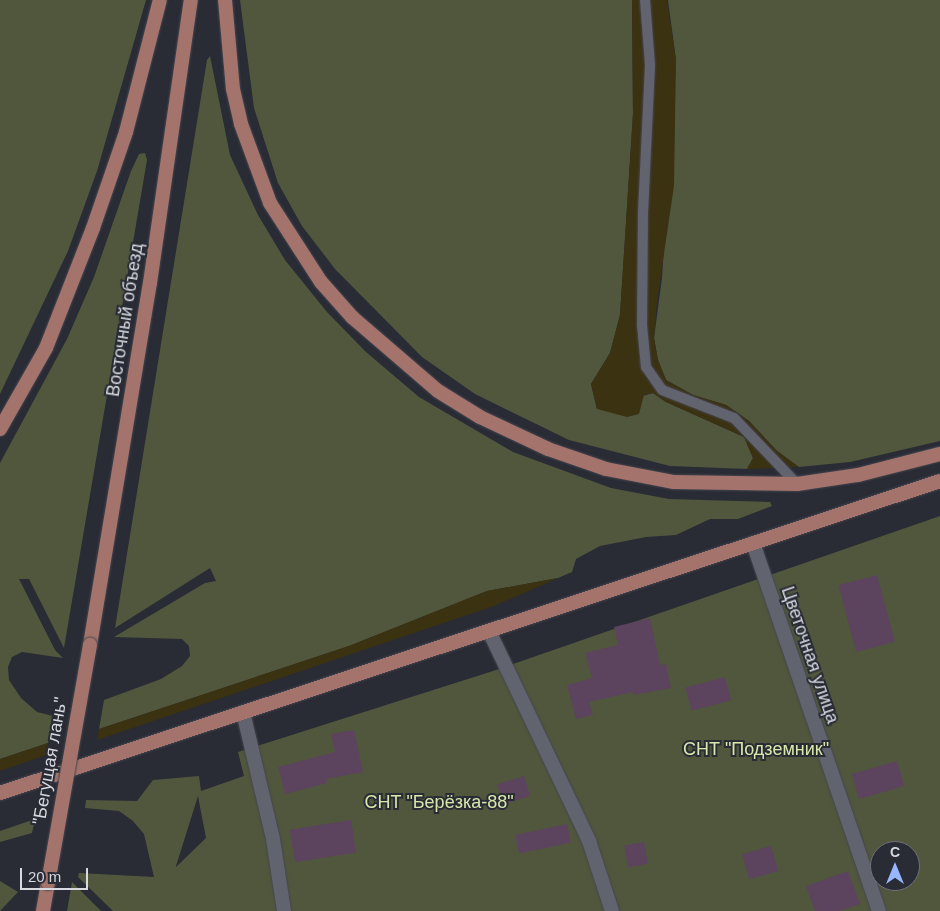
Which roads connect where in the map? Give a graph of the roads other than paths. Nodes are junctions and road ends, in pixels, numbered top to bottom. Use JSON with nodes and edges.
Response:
{"nodes":[{"id":1,"x":160,"y":0,"type":"edge"},
{"id":2,"x":191,"y":0,"type":"edge"},
{"id":3,"x":225,"y":0,"type":"edge"},
{"id":4,"x":645,"y":0,"type":"edge"},
{"id":5,"x":0,"y":429,"type":"edge"},
{"id":6,"x":940,"y":454,"type":"edge"},
{"id":7,"x":940,"y":481,"type":"edge"},
{"id":8,"x":797,"y":484,"type":"junction"},
{"id":9,"x":753,"y":543,"type":"junction"},
{"id":10,"x":489,"y":631,"type":"junction"},
{"id":11,"x":90,"y":645,"type":"joint"},
{"id":12,"x":243,"y":712,"type":"junction"},
{"id":13,"x":0,"y":793,"type":"edge"},
{"id":14,"x":43,"y":911,"type":"edge"},
{"id":15,"x":284,"y":911,"type":"edge"},
{"id":16,"x":612,"y":911,"type":"edge"},
{"id":17,"x":879,"y":911,"type":"edge"}],
"edges":[{"from":1,"to":5,"type":"main road"},
{"from":2,"to":11,"type":"main road","name":"Восточный объезд"},
{"from":3,"to":8,"type":"main road"},
{"from":4,"to":8,"type":"lane"},
{"from":6,"to":8,"type":"main road"},
{"from":7,"to":9,"type":"main road"},
{"from":9,"to":10,"type":"main road"},
{"from":9,"to":17,"type":"street","name":"Цветочная улица"},
{"from":10,"to":12,"type":"main road"},
{"from":10,"to":16,"type":"street"},
{"from":11,"to":14,"type":"main road","name":"\"Бегущая лань\"","bridge":true},
{"from":12,"to":13,"type":"main road"},
{"from":12,"to":15,"type":"street"}]}
